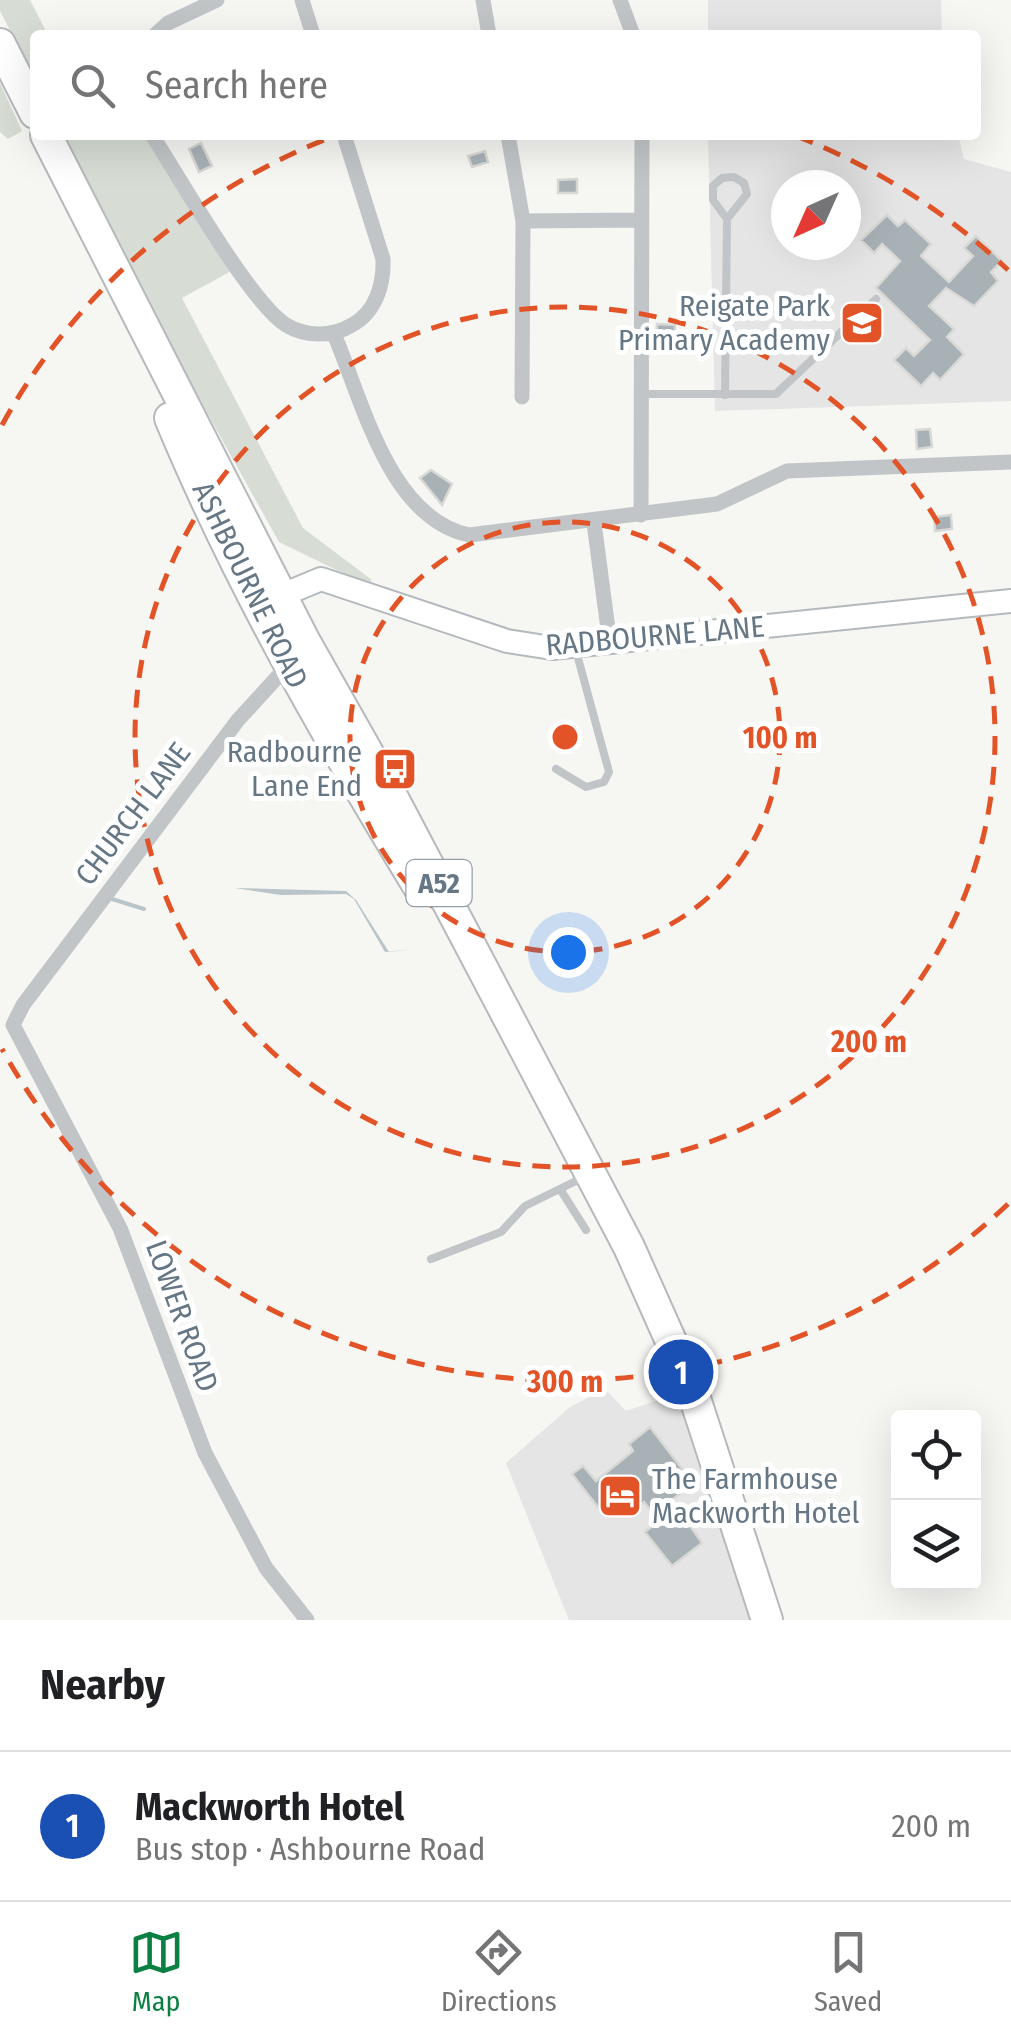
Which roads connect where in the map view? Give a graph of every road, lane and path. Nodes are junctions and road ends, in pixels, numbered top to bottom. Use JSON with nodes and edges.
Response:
{"nodes":[{"id":1,"x":217,"y":0,"type":"edge"},
{"id":2,"x":302,"y":0,"type":"edge"},
{"id":3,"x":483,"y":0,"type":"edge"},
{"id":4,"x":620,"y":0,"type":"edge"},
{"id":5,"x":198,"y":4,"type":"edge"},
{"id":6,"x":160,"y":30,"type":"edge"},
{"id":7,"x":311,"y":30,"type":"edge"},
{"id":8,"x":488,"y":30,"type":"edge"},
{"id":9,"x":631,"y":30,"type":"edge"},
{"id":10,"x":0,"y":46,"type":"edge"},
{"id":11,"x":30,"y":103,"type":"edge"},
{"id":12,"x":49,"y":140,"type":"edge"},
{"id":13,"x":155,"y":140,"type":"edge"},
{"id":14,"x":345,"y":140,"type":"edge"},
{"id":15,"x":509,"y":140,"type":"edge"},
{"id":16,"x":642,"y":140,"type":"edge"},
{"id":17,"x":727,"y":219,"type":"junction"},
{"id":18,"x":640,"y":220,"type":"junction"},
{"id":19,"x":524,"y":221,"type":"junction"},
{"id":20,"x":876,"y":299,"type":"dead end"},
{"id":21,"x":334,"y":334,"type":"junction"},
{"id":22,"x":639,"y":394,"type":"junction"},
{"id":23,"x":725,"y":396,"type":"junction"},
{"id":24,"x":522,"y":397,"type":"dead end"},
{"id":25,"x":1011,"y":462,"type":"edge"},
{"id":26,"x":640,"y":515,"type":"junction"},
{"id":27,"x":594,"y":523,"type":"junction"},
{"id":28,"x":268,"y":600,"type":"junction"},
{"id":29,"x":1011,"y":601,"type":"edge"},
{"id":30,"x":305,"y":642,"type":"junction"},
{"id":31,"x":610,"y":644,"type":"junction"},
{"id":32,"x":575,"y":647,"type":"junction"},
{"id":33,"x":288,"y":668,"type":"junction"},
{"id":34,"x":556,"y":769,"type":"dead end"},
{"id":35,"x":13,"y":1026,"type":"joint"},
{"id":36,"x":566,"y":1128,"type":"junction"},
{"id":37,"x":590,"y":1174,"type":"junction"},
{"id":38,"x":560,"y":1189,"type":"junction"},
{"id":39,"x":586,"y":1230,"type":"dead end"},
{"id":40,"x":431,"y":1259,"type":"dead end"},
{"id":41,"x":307,"y":1620,"type":"edge"},
{"id":42,"x":767,"y":1620,"type":"edge"}],
"edges":[{"from":1,"to":5,"type":"street"},
{"from":2,"to":7,"type":"street"},
{"from":3,"to":8,"type":"street"},
{"from":4,"to":9,"type":"street"},
{"from":5,"to":6,"type":"street"},
{"from":10,"to":11,"type":"highway"},
{"from":12,"to":28,"type":"highway","name":"ASHBOURNE ROAD","number":"A52"},
{"from":13,"to":21,"type":"street"},
{"from":14,"to":21,"type":"street"},
{"from":15,"to":19,"type":"street"},
{"from":16,"to":18,"type":"street"},
{"from":17,"to":17,"type":"lane"},
{"from":17,"to":23,"type":"lane"},
{"from":18,"to":19,"type":"street"},
{"from":18,"to":22,"type":"street"},
{"from":19,"to":24,"type":"street"},
{"from":20,"to":23,"type":"lane"},
{"from":21,"to":27,"type":"street"},
{"from":22,"to":23,"type":"lane"},
{"from":22,"to":26,"type":"street"},
{"from":25,"to":26,"type":"street"},
{"from":26,"to":27,"type":"street"},
{"from":27,"to":31,"type":"street"},
{"from":28,"to":30,"type":"highway","name":"ASHBOURNE ROAD","number":"A52"},
{"from":28,"to":32,"type":"street","name":"RADBOURNE LANE"},
{"from":28,"to":33,"type":"highway","name":"ASHBOURNE ROAD","number":"A52"},
{"from":29,"to":31,"type":"street","name":"RADBOURNE LANE"},
{"from":30,"to":33,"type":"street","name":"CHURCH LANE"},
{"from":30,"to":36,"type":"highway","name":"ASHBOURNE ROAD","number":"A52"},
{"from":31,"to":32,"type":"street","name":"RADBOURNE LANE"},
{"from":32,"to":34,"type":"lane"},
{"from":33,"to":35,"type":"street","name":"CHURCH LANE"},
{"from":33,"to":36,"type":"highway","name":"ASHBOURNE ROAD","number":"A52"},
{"from":35,"to":41,"type":"street","name":"LOWER ROAD"},
{"from":36,"to":37,"type":"highway","name":"ASHBOURNE ROAD","number":"A52"},
{"from":37,"to":38,"type":"lane"},
{"from":37,"to":42,"type":"highway","name":"ASHBOURNE ROAD","number":"A52"},
{"from":38,"to":39,"type":"lane"},
{"from":38,"to":40,"type":"lane"}]}
